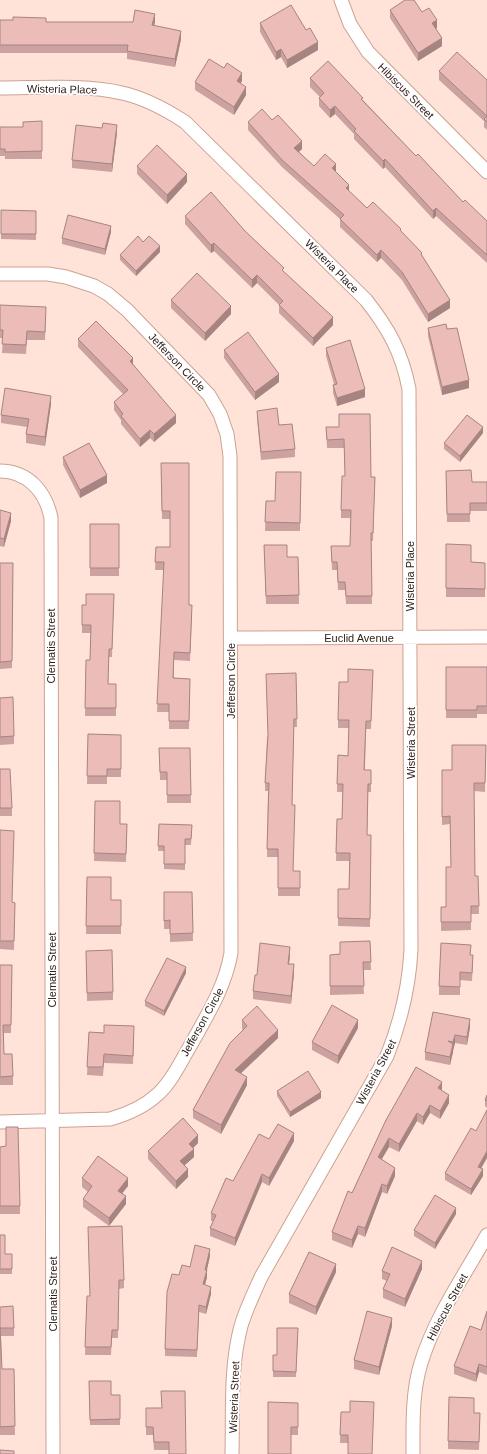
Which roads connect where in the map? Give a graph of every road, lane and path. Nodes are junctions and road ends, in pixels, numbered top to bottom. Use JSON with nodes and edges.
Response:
{"nodes":[{"id":1,"x":341,"y":0,"type":"edge"},
{"id":2,"x":0,"y":88,"type":"edge"},
{"id":3,"x":487,"y":172,"type":"edge"},
{"id":4,"x":0,"y":274,"type":"edge"},
{"id":5,"x":0,"y":471,"type":"edge"},
{"id":6,"x":487,"y":637,"type":"edge"},
{"id":7,"x":231,"y":638,"type":"junction"},
{"id":8,"x":411,"y":638,"type":"junction"},
{"id":9,"x":53,"y":1121,"type":"junction"},
{"id":10,"x":0,"y":1122,"type":"edge"},
{"id":11,"x":487,"y":1235,"type":"edge"},
{"id":12,"x":53,"y":1454,"type":"edge"},
{"id":13,"x":232,"y":1454,"type":"edge"},
{"id":14,"x":413,"y":1454,"type":"edge"}],
"edges":[{"from":1,"to":3,"type":"street","name":"Hibiscus Street"},
{"from":2,"to":8,"type":"street","name":"Wisteria Place"},
{"from":4,"to":7,"type":"street","name":"Jefferson Circle"},
{"from":5,"to":9,"type":"street","name":"Clematis Street"},
{"from":6,"to":8,"type":"street","name":"Euclid Avenue"},
{"from":7,"to":8,"type":"street","name":"Euclid Avenue"},
{"from":7,"to":9,"type":"street","name":"Jefferson Circle"},
{"from":8,"to":13,"type":"street","name":"Wisteria Street"},
{"from":9,"to":10,"type":"street","name":"Jefferson Circle"},
{"from":9,"to":12,"type":"street","name":"Clematis Street"},
{"from":11,"to":14,"type":"street","name":"Hibiscus Street"}]}
